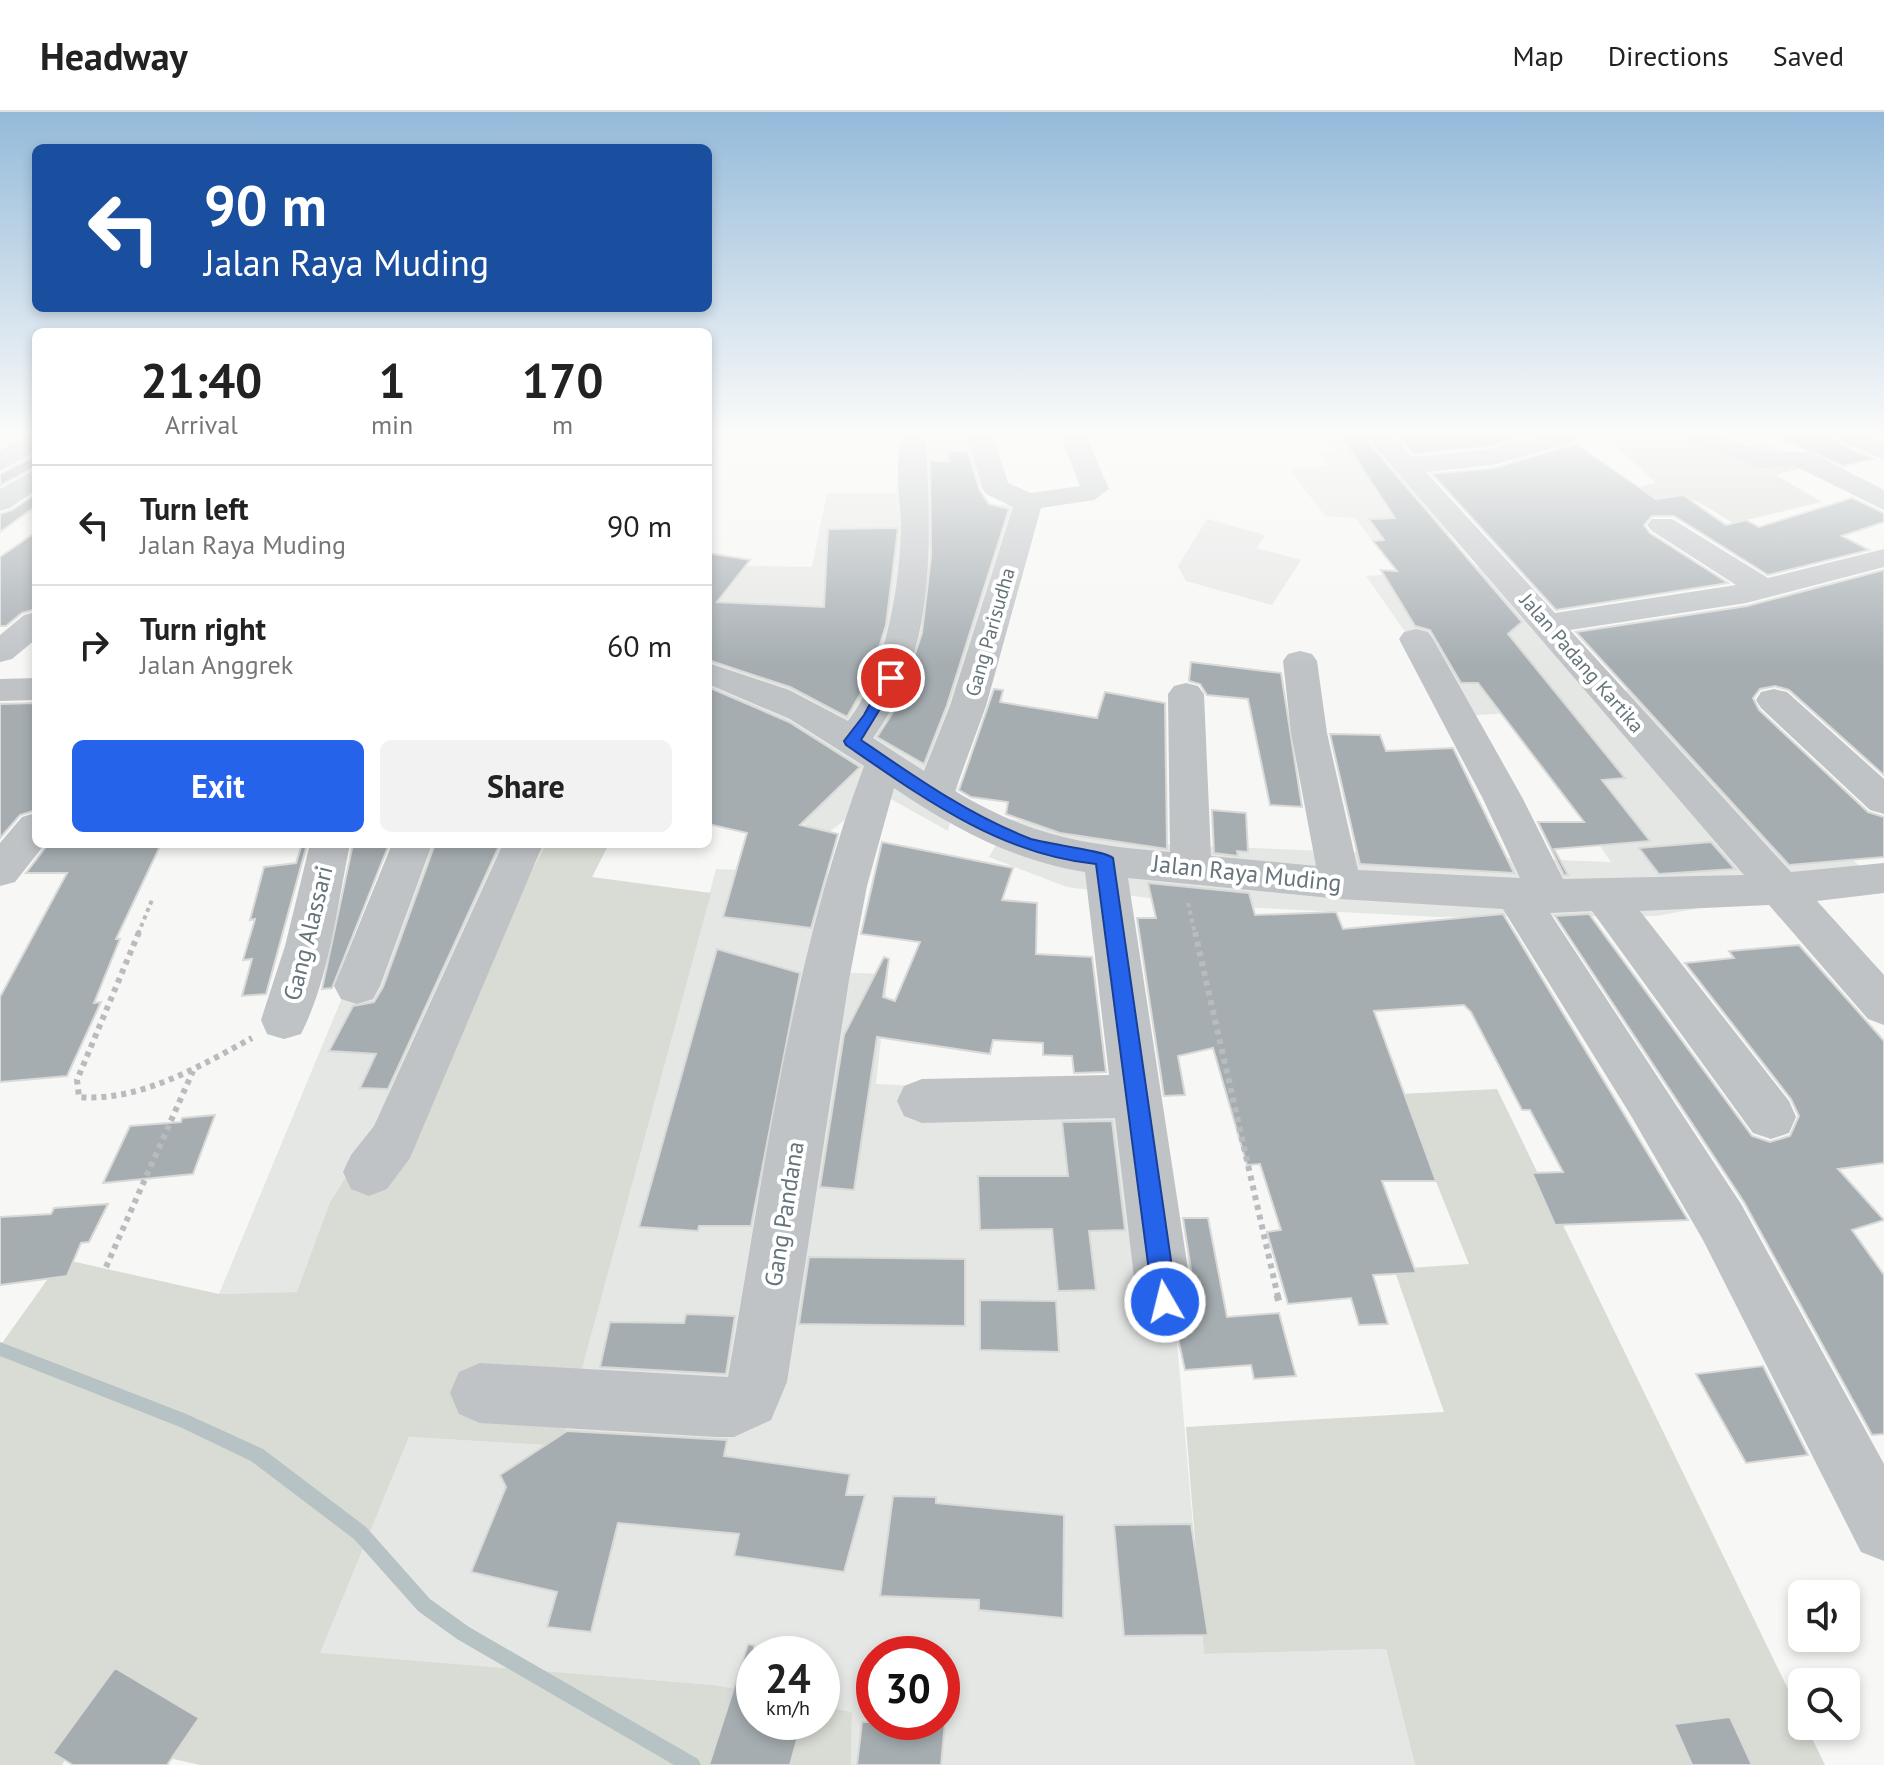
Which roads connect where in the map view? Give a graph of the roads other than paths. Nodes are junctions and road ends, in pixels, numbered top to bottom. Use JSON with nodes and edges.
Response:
{"nodes":[{"id":1,"x":915,"y":513,"type":"edge"},
{"id":2,"x":1025,"y":513,"type":"edge"},
{"id":3,"x":1450,"y":513,"type":"edge"},
{"id":4,"x":1662,"y":525,"type":"dead end"},
{"id":5,"x":1884,"y":558,"type":"edge"},
{"id":6,"x":1763,"y":588,"type":"junction"},
{"id":7,"x":1548,"y":624,"type":"junction"},
{"id":8,"x":32,"y":625,"type":"edge"},
{"id":9,"x":1416,"y":639,"type":"dead end"},
{"id":10,"x":0,"y":652,"type":"edge"},
{"id":11,"x":1300,"y":661,"type":"dead end"},
{"id":12,"x":712,"y":674,"type":"edge"},
{"id":13,"x":32,"y":689,"type":"edge"},
{"id":14,"x":0,"y":690,"type":"edge"},
{"id":15,"x":1186,"y":694,"type":"dead end"},
{"id":16,"x":1774,"y":700,"type":"dead end"},
{"id":17,"x":868,"y":753,"type":"junction"},
{"id":18,"x":933,"y":797,"type":"junction"},
{"id":19,"x":1884,"y":801,"type":"edge"},
{"id":20,"x":32,"y":832,"type":"edge"},
{"id":21,"x":329,"y":848,"type":"edge"},
{"id":22,"x":410,"y":848,"type":"edge"},
{"id":23,"x":521,"y":848,"type":"edge"},
{"id":24,"x":1104,"y":858,"type":"junction"},
{"id":25,"x":1185,"y":868,"type":"junction"},
{"id":26,"x":0,"y":871,"type":"edge"},
{"id":27,"x":1884,"y":878,"type":"edge"},
{"id":28,"x":1340,"y":884,"type":"junction"},
{"id":29,"x":1783,"y":891,"type":"junction"},
{"id":30,"x":1532,"y":896,"type":"junction"},
{"id":31,"x":1605,"y":897,"type":"junction"},
{"id":32,"x":357,"y":986,"type":"dead end"},
{"id":33,"x":1884,"y":1006,"type":"edge"},
{"id":34,"x":284,"y":1020,"type":"road end"},
{"id":35,"x":1138,"y":1096,"type":"junction"},
{"id":36,"x":922,"y":1101,"type":"dead end"},
{"id":37,"x":1771,"y":1117,"type":"dead end"},
{"id":38,"x":369,"y":1172,"type":"dead end"},
{"id":39,"x":1165,"y":1302,"type":"dead end"},
{"id":40,"x":480,"y":1393,"type":"dead end"},
{"id":41,"x":1884,"y":1529,"type":"edge"}],
"edges":[{"from":1,"to":17,"type":"street"},
{"from":2,"to":18,"type":"street","name":"Gang Parisudha"},
{"from":3,"to":7,"type":"street","name":"Jalan Padang Kartika"},
{"from":4,"to":6,"type":"street"},
{"from":5,"to":6,"type":"street"},
{"from":6,"to":7,"type":"street"},
{"from":7,"to":29,"type":"street","name":"Jalan Padang Kartika"},
{"from":8,"to":10,"type":"street"},
{"from":9,"to":30,"type":"street"},
{"from":11,"to":28,"type":"street"},
{"from":12,"to":17,"type":"street","name":"Jalan Raya Muding"},
{"from":13,"to":14,"type":"street"},
{"from":15,"to":25,"type":"street"},
{"from":16,"to":19,"type":"street"},
{"from":17,"to":18,"type":"street","name":"Jalan Raya Muding"},
{"from":17,"to":40,"type":"street","name":"Gang Pandana"},
{"from":18,"to":24,"type":"street","name":"Jalan Raya Muding"},
{"from":20,"to":26,"type":"street"},
{"from":21,"to":34,"type":"street","name":"Gang Alassari"},
{"from":22,"to":32,"type":"street"},
{"from":23,"to":38,"type":"street"},
{"from":24,"to":25,"type":"street","name":"Jalan Raya Muding"},
{"from":24,"to":35,"type":"street"},
{"from":25,"to":28,"type":"street","name":"Jalan Raya Muding"},
{"from":27,"to":29,"type":"street","name":"Jalan Raya Muding"},
{"from":28,"to":30,"type":"street","name":"Jalan Raya Muding"},
{"from":29,"to":31,"type":"street","name":"Jalan Raya Muding"},
{"from":29,"to":33,"type":"street","name":"Jalan Padang Kartika"},
{"from":30,"to":31,"type":"street","name":"Jalan Raya Muding"},
{"from":30,"to":41,"type":"street"},
{"from":31,"to":37,"type":"street"},
{"from":35,"to":36,"type":"street"},
{"from":35,"to":39,"type":"street"}]}
